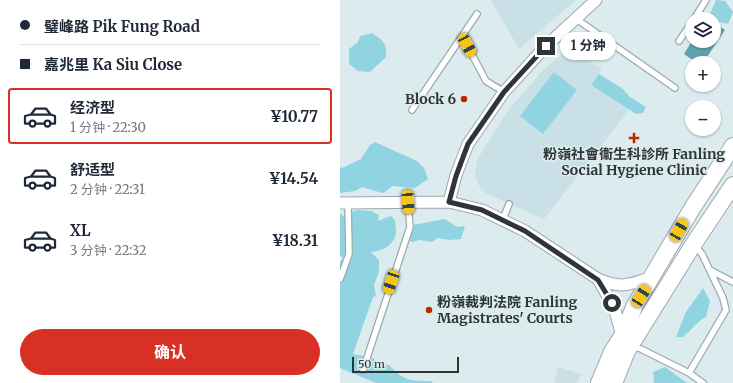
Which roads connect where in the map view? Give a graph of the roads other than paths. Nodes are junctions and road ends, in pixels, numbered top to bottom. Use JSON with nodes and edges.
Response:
{"nodes":[{"id":1,"x":596,"y":0,"type":"edge"},
{"id":2,"x":706,"y":0,"type":"edge"},
{"id":3,"x":698,"y":12,"type":"edge"},
{"id":4,"x":477,"y":14,"type":"dead end"},
{"id":5,"x":575,"y":18,"type":"junction"},
{"id":6,"x":685,"y":32,"type":"edge"},
{"id":7,"x":463,"y":35,"type":"junction"},
{"id":8,"x":679,"y":41,"type":"dead end"},
{"id":9,"x":675,"y":88,"type":"dead end"},
{"id":10,"x":504,"y":92,"type":"junction"},
{"id":11,"x":412,"y":110,"type":"dead end"},
{"id":12,"x":733,"y":146,"type":"edge"},
{"id":13,"x":733,"y":185,"type":"edge"},
{"id":14,"x":408,"y":202,"type":"junction"},
{"id":15,"x":449,"y":202,"type":"junction"},
{"id":16,"x":344,"y":203,"type":"edge"},
{"id":17,"x":509,"y":204,"type":"dead end"},
{"id":18,"x":503,"y":219,"type":"junction"},
{"id":19,"x":693,"y":245,"type":"junction"},
{"id":20,"x":710,"y":270,"type":"junction"},
{"id":21,"x":340,"y":276,"type":"edge"},
{"id":22,"x":652,"y":277,"type":"junction"},
{"id":23,"x":598,"y":280,"type":"junction"},
{"id":24,"x":733,"y":282,"type":"edge"},
{"id":25,"x":635,"y":345,"type":"junction"},
{"id":26,"x":363,"y":370,"type":"dead end"},
{"id":27,"x":689,"y":373,"type":"junction"},
{"id":28,"x":599,"y":383,"type":"edge"},
{"id":29,"x":614,"y":383,"type":"edge"},
{"id":30,"x":703,"y":383,"type":"edge"}],
"edges":[{"from":1,"to":5,"type":"street"},
{"from":2,"to":3,"type":"lane"},
{"from":4,"to":7,"type":"lane"},
{"from":5,"to":9,"type":"lane"},
{"from":5,"to":10,"type":"street"},
{"from":6,"to":8,"type":"lane"},
{"from":7,"to":10,"type":"lane"},
{"from":7,"to":11,"type":"lane"},
{"from":10,"to":15,"type":"street"},
{"from":12,"to":22,"type":"main road"},
{"from":13,"to":19,"type":"main road"},
{"from":14,"to":15,"type":"street"},
{"from":14,"to":16,"type":"street"},
{"from":14,"to":26,"type":"lane"},
{"from":15,"to":18,"type":"street"},
{"from":16,"to":21,"type":"lane"},
{"from":17,"to":18,"type":"lane"},
{"from":18,"to":23,"type":"street"},
{"from":19,"to":20,"type":"lane"},
{"from":19,"to":25,"type":"main road"},
{"from":20,"to":24,"type":"lane"},
{"from":20,"to":27,"type":"lane"},
{"from":22,"to":23,"type":"street"},
{"from":22,"to":25,"type":"main road"},
{"from":23,"to":25,"type":"street"},
{"from":25,"to":27,"type":"lane"},
{"from":25,"to":28,"type":"main road"},
{"from":25,"to":29,"type":"main road"},
{"from":27,"to":30,"type":"lane"}]}
